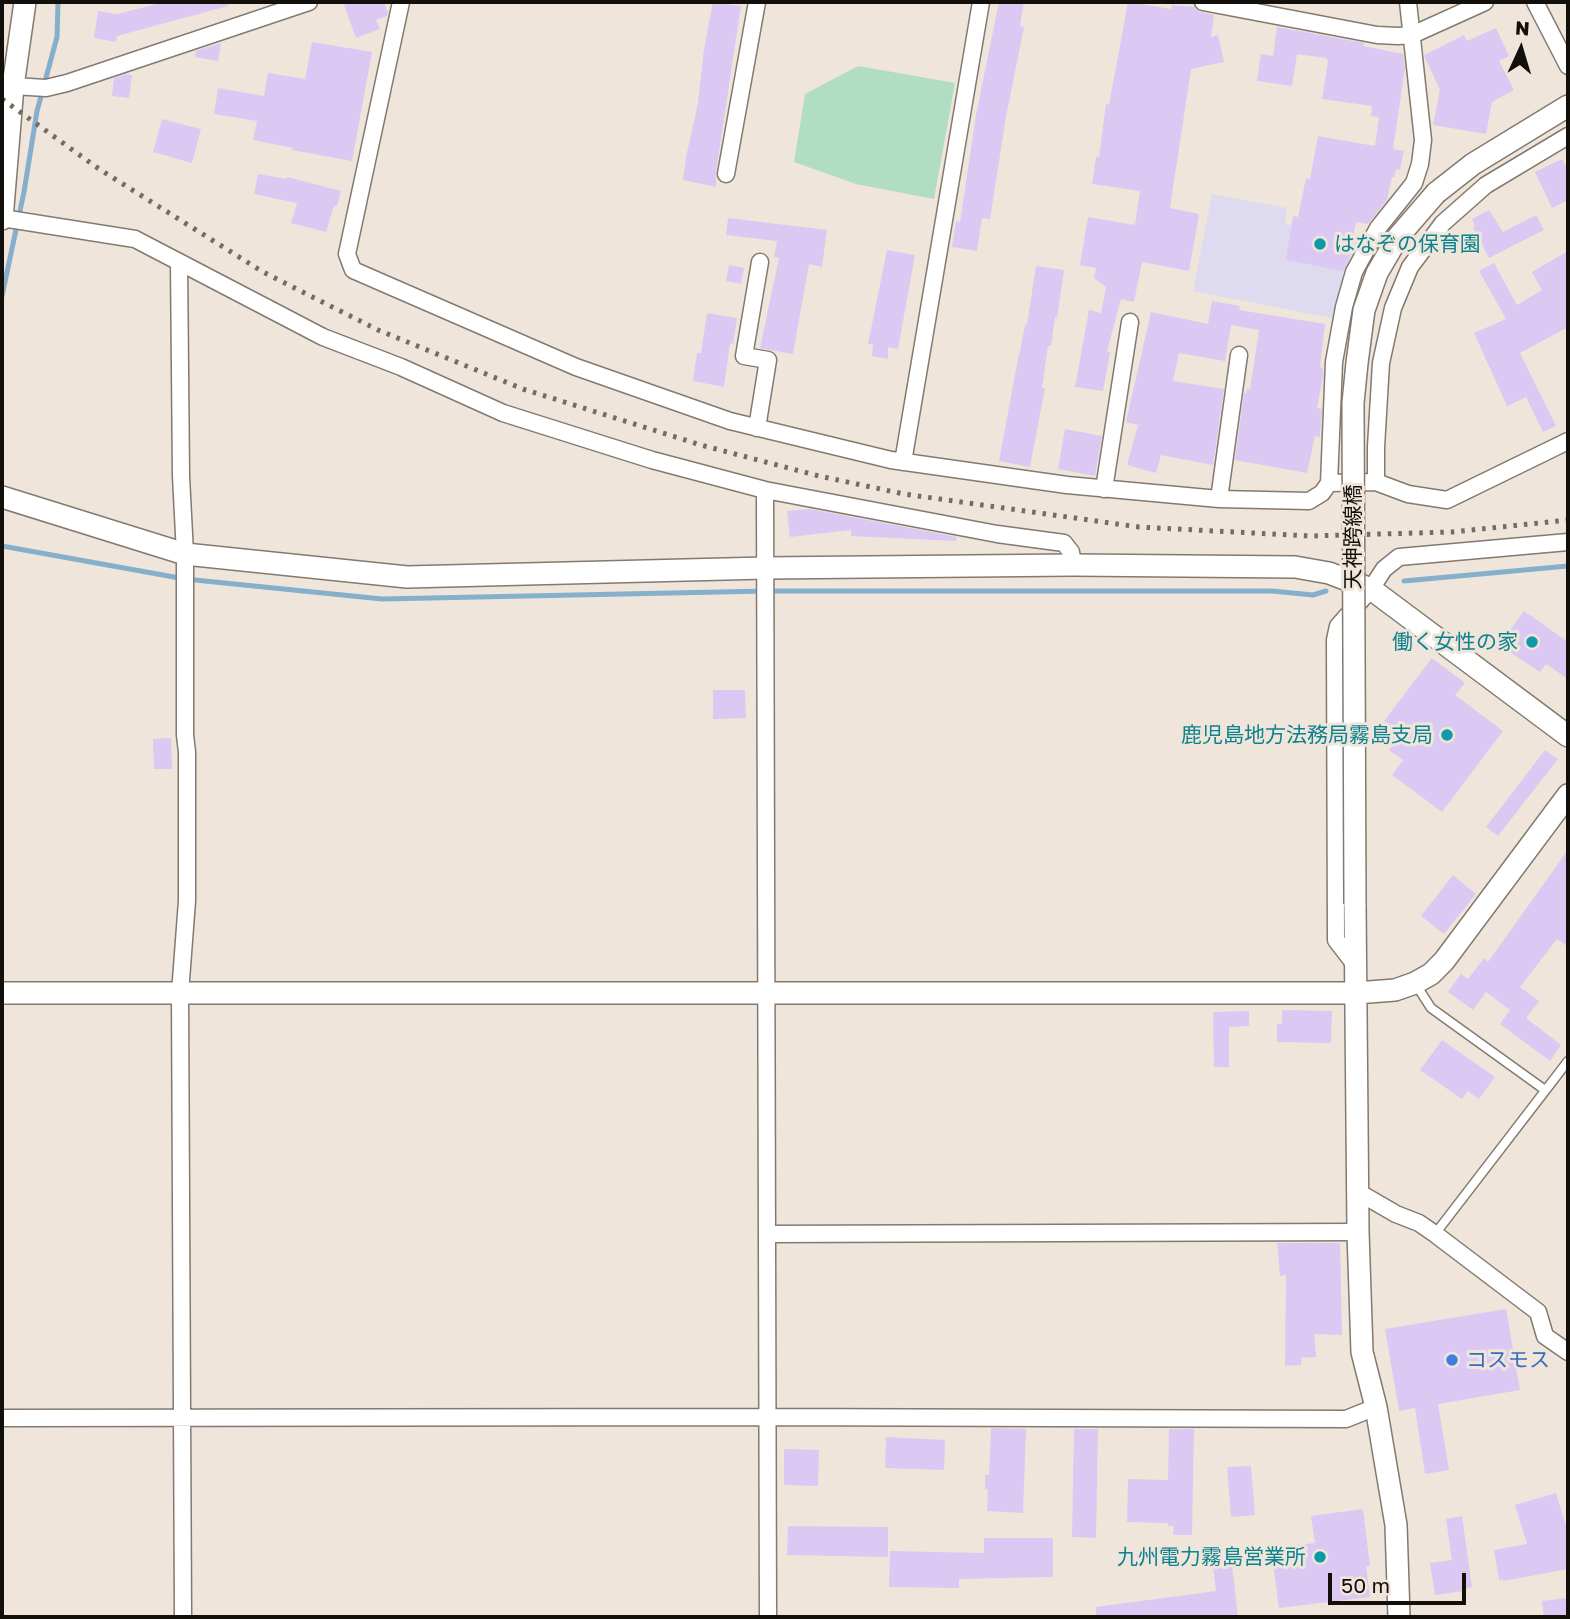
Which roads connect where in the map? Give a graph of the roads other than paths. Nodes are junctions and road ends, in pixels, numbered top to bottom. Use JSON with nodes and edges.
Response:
{"nodes":[{"id":1,"x":25,"y":2,"type":"edge"},
{"id":2,"x":309,"y":2,"type":"edge"},
{"id":3,"x":401,"y":2,"type":"edge"},
{"id":4,"x":757,"y":2,"type":"edge"},
{"id":5,"x":981,"y":2,"type":"edge"},
{"id":6,"x":1209,"y":2,"type":"edge"},
{"id":7,"x":1408,"y":2,"type":"edge"},
{"id":8,"x":1485,"y":2,"type":"edge"},
{"id":9,"x":1535,"y":2,"type":"edge"},
{"id":10,"x":1412,"y":35,"type":"junction"},
{"id":11,"x":1568,"y":66,"type":"edge"},
{"id":12,"x":13,"y":86,"type":"junction"},
{"id":13,"x":1568,"y":106,"type":"edge"},
{"id":14,"x":1568,"y":136,"type":"edge"},
{"id":15,"x":726,"y":174,"type":"dead end"},
{"id":16,"x":2,"y":219,"type":"edge"},
{"id":17,"x":178,"y":262,"type":"junction"},
{"id":18,"x":760,"y":262,"type":"dead end"},
{"id":19,"x":1130,"y":322,"type":"dead end"},
{"id":20,"x":1239,"y":355,"type":"dead end"},
{"id":21,"x":757,"y":428,"type":"junction"},
{"id":22,"x":1568,"y":441,"type":"edge"},
{"id":23,"x":903,"y":462,"type":"junction"},
{"id":24,"x":1376,"y":482,"type":"junction"},
{"id":25,"x":1329,"y":483,"type":"junction"},
{"id":26,"x":1104,"y":489,"type":"junction"},
{"id":27,"x":765,"y":490,"type":"junction"},
{"id":28,"x":2,"y":497,"type":"edge"},
{"id":29,"x":1219,"y":499,"type":"junction"},
{"id":30,"x":1568,"y":542,"type":"edge"},
{"id":31,"x":185,"y":559,"type":"junction"},
{"id":32,"x":1073,"y":565,"type":"junction"},
{"id":33,"x":765,"y":573,"type":"junction"},
{"id":34,"x":1371,"y":589,"type":"junction"},
{"id":35,"x":1568,"y":736,"type":"edge"},
{"id":36,"x":1568,"y":795,"type":"edge"},
{"id":37,"x":1356,"y":966,"type":"junction"},
{"id":38,"x":1415,"y":983,"type":"junction"},
{"id":39,"x":765,"y":992,"type":"junction"},
{"id":40,"x":2,"y":993,"type":"edge"},
{"id":41,"x":180,"y":993,"type":"junction"},
{"id":42,"x":1356,"y":993,"type":"junction"},
{"id":43,"x":1568,"y":1061,"type":"edge"},
{"id":44,"x":1545,"y":1090,"type":"junction"},
{"id":45,"x":1358,"y":1192,"type":"junction"},
{"id":46,"x":1358,"y":1232,"type":"junction"},
{"id":47,"x":766,"y":1234,"type":"junction"},
{"id":48,"x":1435,"y":1234,"type":"junction"},
{"id":49,"x":1568,"y":1352,"type":"edge"},
{"id":50,"x":1376,"y":1407,"type":"junction"},
{"id":51,"x":767,"y":1416,"type":"junction"},
{"id":52,"x":2,"y":1418,"type":"edge"},
{"id":53,"x":183,"y":1418,"type":"junction"},
{"id":54,"x":183,"y":1617,"type":"edge"},
{"id":55,"x":768,"y":1617,"type":"edge"},
{"id":56,"x":1399,"y":1617,"type":"edge"}],
"edges":[{"from":1,"to":12,"type":"street"},
{"from":2,"to":12,"type":"street"},
{"from":3,"to":21,"type":"street"},
{"from":4,"to":15,"type":"street"},
{"from":5,"to":23,"type":"street"},
{"from":6,"to":10,"type":"street"},
{"from":7,"to":10,"type":"street"},
{"from":8,"to":10,"type":"street"},
{"from":9,"to":11,"type":"street"},
{"from":10,"to":25,"type":"street"},
{"from":12,"to":16,"type":"street"},
{"from":13,"to":37,"type":"street","name":"天神跨線橋","bridge":true},
{"from":14,"to":24,"type":"street"},
{"from":16,"to":17,"type":"street"},
{"from":17,"to":27,"type":"street"},
{"from":17,"to":31,"type":"street"},
{"from":18,"to":21,"type":"street"},
{"from":19,"to":26,"type":"street"},
{"from":20,"to":29,"type":"street"},
{"from":21,"to":23,"type":"street"},
{"from":22,"to":24,"type":"street"},
{"from":23,"to":26,"type":"street"},
{"from":24,"to":25,"type":"street"},
{"from":25,"to":29,"type":"street"},
{"from":26,"to":29,"type":"street"},
{"from":27,"to":32,"type":"street"},
{"from":27,"to":33,"type":"street"},
{"from":28,"to":31,"type":"street"},
{"from":30,"to":34,"type":"street"},
{"from":31,"to":33,"type":"street"},
{"from":31,"to":41,"type":"street"},
{"from":32,"to":33,"type":"street"},
{"from":32,"to":34,"type":"street"},
{"from":33,"to":39,"type":"street"},
{"from":34,"to":35,"type":"street"},
{"from":34,"to":37,"type":"street"},
{"from":36,"to":38,"type":"street"},
{"from":37,"to":42,"type":"street","name":"天神跨線橋"},
{"from":38,"to":42,"type":"street"},
{"from":38,"to":44,"type":"lane"},
{"from":39,"to":41,"type":"street"},
{"from":39,"to":42,"type":"street"},
{"from":39,"to":47,"type":"street"},
{"from":40,"to":41,"type":"street"},
{"from":41,"to":53,"type":"street"},
{"from":42,"to":45,"type":"street","name":"天神跨線橋"},
{"from":43,"to":44,"type":"lane"},
{"from":44,"to":48,"type":"lane"},
{"from":45,"to":46,"type":"street","name":"天神跨線橋"},
{"from":45,"to":48,"type":"street"},
{"from":46,"to":47,"type":"street"},
{"from":46,"to":50,"type":"street","name":"天神跨線橋"},
{"from":47,"to":51,"type":"street"},
{"from":48,"to":49,"type":"street"},
{"from":50,"to":51,"type":"street"},
{"from":50,"to":56,"type":"street","name":"天神跨線橋"},
{"from":51,"to":53,"type":"street"},
{"from":51,"to":55,"type":"street"},
{"from":52,"to":53,"type":"street"},
{"from":53,"to":54,"type":"street"}]}
